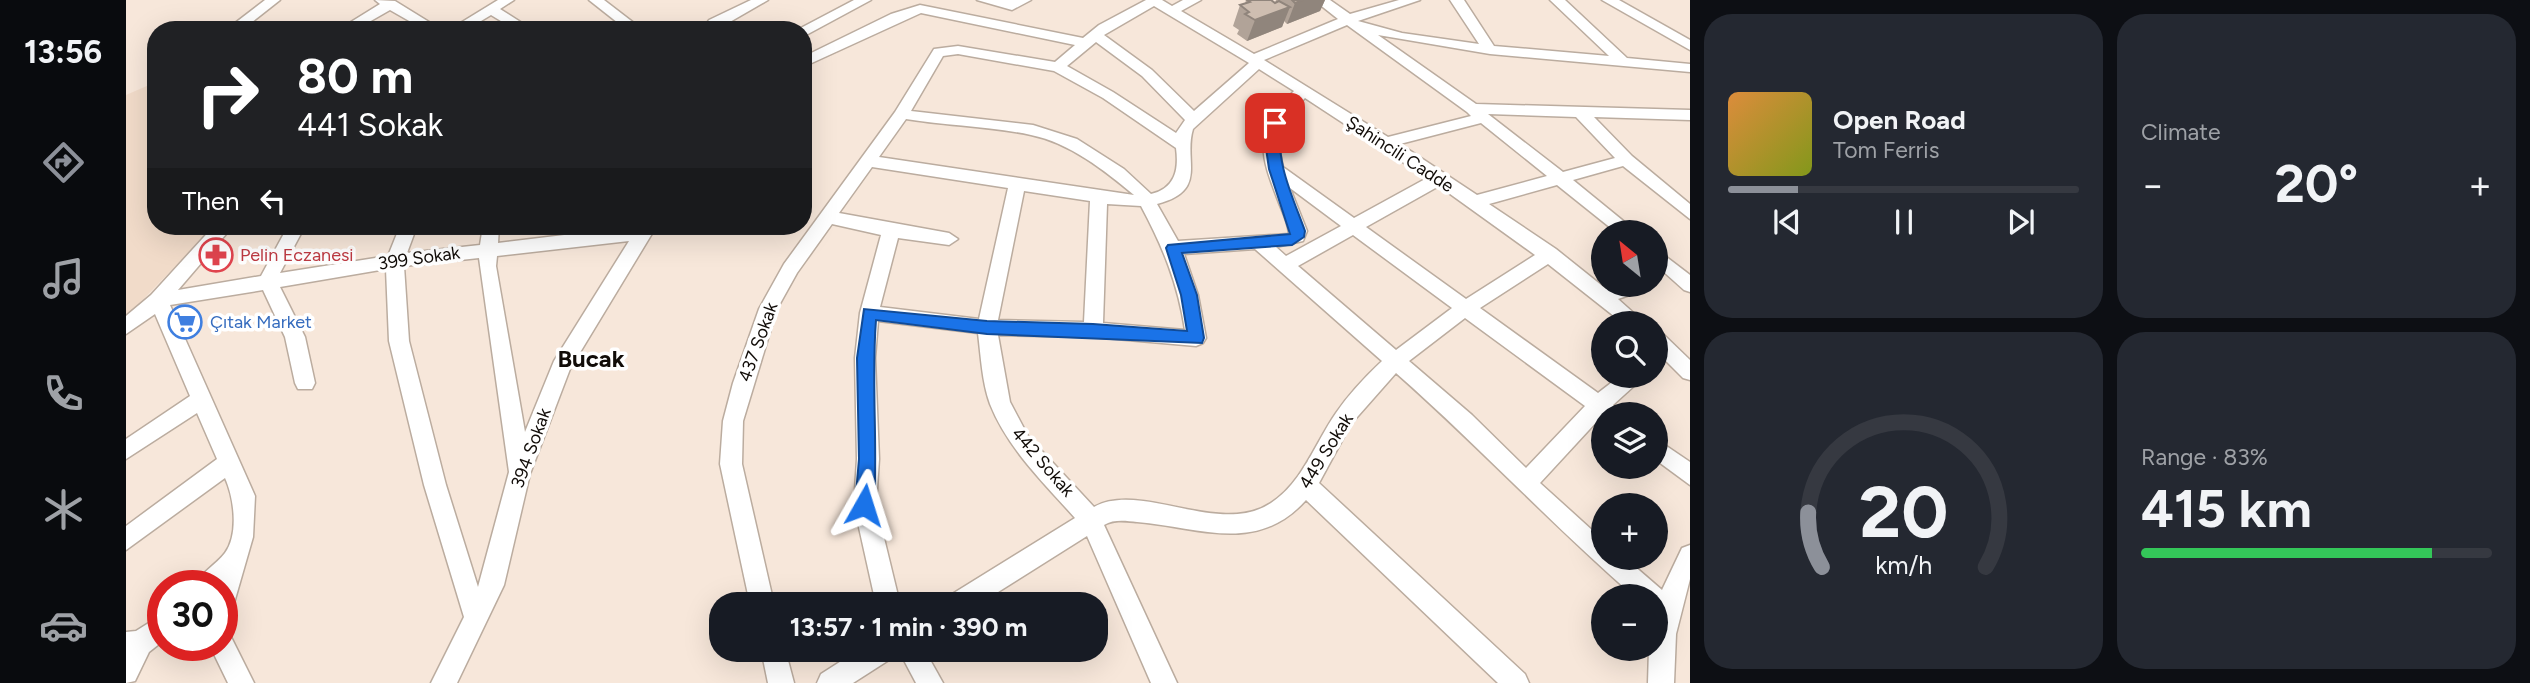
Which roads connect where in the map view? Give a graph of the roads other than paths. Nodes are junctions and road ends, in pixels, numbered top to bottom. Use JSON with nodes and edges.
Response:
{"nodes":[{"id":1,"x":273,"y":0,"type":"edge"},
{"id":2,"x":507,"y":0,"type":"edge"},
{"id":3,"x":596,"y":0,"type":"edge"},
{"id":4,"x":761,"y":0,"type":"edge"},
{"id":5,"x":864,"y":0,"type":"edge"},
{"id":6,"x":984,"y":0,"type":"edge"},
{"id":7,"x":1024,"y":0,"type":"edge"},
{"id":8,"x":1154,"y":0,"type":"edge"},
{"id":9,"x":1194,"y":0,"type":"edge"},
{"id":10,"x":1321,"y":0,"type":"edge"},
{"id":11,"x":1413,"y":0,"type":"edge"},
{"id":12,"x":1457,"y":0,"type":"edge"},
{"id":13,"x":1557,"y":0,"type":"edge"},
{"id":14,"x":1609,"y":0,"type":"edge"},
{"id":15,"x":386,"y":2,"type":"edge"},
{"id":16,"x":926,"y":5,"type":"edge"},
{"id":17,"x":490,"y":9,"type":"junction"},
{"id":18,"x":1171,"y":10,"type":"junction"},
{"id":19,"x":1349,"y":19,"type":"junction"},
{"id":20,"x":245,"y":21,"type":"edge"},
{"id":21,"x":358,"y":21,"type":"edge"},
{"id":22,"x":420,"y":21,"type":"edge"},
{"id":23,"x":471,"y":21,"type":"edge"},
{"id":24,"x":511,"y":21,"type":"edge"},
{"id":25,"x":624,"y":21,"type":"edge"},
{"id":26,"x":726,"y":21,"type":"edge"},
{"id":27,"x":812,"y":26,"type":"edge"},
{"id":28,"x":1690,"y":29,"type":"edge"},
{"id":29,"x":1676,"y":36,"type":"junction"},
{"id":30,"x":1090,"y":39,"type":"junction"},
{"id":31,"x":1690,"y":46,"type":"edge"},
{"id":32,"x":1490,"y":50,"type":"junction"},
{"id":33,"x":812,"y":59,"type":"edge"},
{"id":34,"x":1621,"y":60,"type":"junction"},
{"id":35,"x":1690,"y":60,"type":"edge"},
{"id":36,"x":1256,"y":62,"type":"junction"},
{"id":37,"x":1058,"y":67,"type":"junction"},
{"id":38,"x":1690,"y":68,"type":"edge"},
{"id":39,"x":1303,"y":91,"type":"junction"},
{"id":40,"x":1473,"y":110,"type":"junction"},
{"id":41,"x":1580,"y":112,"type":"junction"},
{"id":42,"x":902,"y":114,"type":"junction"},
{"id":43,"x":1690,"y":115,"type":"edge"},
{"id":44,"x":1193,"y":119,"type":"junction"},
{"id":45,"x":1385,"y":143,"type":"junction"},
{"id":46,"x":1184,"y":146,"type":"junction"},
{"id":47,"x":1626,"y":160,"type":"junction"},
{"id":48,"x":868,"y":161,"type":"junction"},
{"id":49,"x":1275,"y":169,"type":"junction"},
{"id":50,"x":1559,"y":176,"type":"junction"},
{"id":51,"x":1438,"y":178,"type":"junction"},
{"id":52,"x":1017,"y":184,"type":"junction"},
{"id":53,"x":1099,"y":197,"type":"junction"},
{"id":54,"x":1144,"y":200,"type":"junction"},
{"id":55,"x":1474,"y":202,"type":"junction"},
{"id":56,"x":1690,"y":213,"type":"edge"},
{"id":57,"x":828,"y":217,"type":"junction"},
{"id":58,"x":1613,"y":220,"type":"edge"},
{"id":59,"x":1355,"y":228,"type":"junction"},
{"id":60,"x":891,"y":231,"type":"junction"},
{"id":61,"x":216,"y":235,"type":"edge"},
{"id":62,"x":291,"y":235,"type":"edge"},
{"id":63,"x":405,"y":235,"type":"edge"},
{"id":64,"x":489,"y":235,"type":"edge"},
{"id":65,"x":603,"y":235,"type":"edge"},
{"id":66,"x":641,"y":235,"type":"edge"},
{"id":67,"x":949,"y":239,"type":"dead end"},
{"id":68,"x":1258,"y":242,"type":"junction"},
{"id":69,"x":1173,"y":248,"type":"junction"},
{"id":70,"x":487,"y":249,"type":"junction"},
{"id":71,"x":1550,"y":254,"type":"junction"},
{"id":72,"x":395,"y":261,"type":"junction"},
{"id":73,"x":1668,"y":262,"type":"edge"},
{"id":74,"x":1293,"y":272,"type":"junction"},
{"id":75,"x":1686,"y":275,"type":"edge"},
{"id":76,"x":1668,"y":277,"type":"edge"},
{"id":77,"x":268,"y":281,"type":"junction"},
{"id":78,"x":1591,"y":287,"type":"edge"},
{"id":79,"x":1605,"y":298,"type":"edge"},
{"id":80,"x":158,"y":300,"type":"junction"},
{"id":81,"x":1467,"y":309,"type":"junction"},
{"id":82,"x":1621,"y":311,"type":"edge"},
{"id":83,"x":869,"y":313,"type":"junction"},
{"id":84,"x":126,"y":327,"type":"edge"},
{"id":85,"x":987,"y":327,"type":"junction"},
{"id":86,"x":1093,"y":330,"type":"junction"},
{"id":87,"x":1668,"y":356,"type":"edge"},
{"id":88,"x":1395,"y":359,"type":"junction"},
{"id":89,"x":1690,"y":372,"type":"edge"},
{"id":90,"x":305,"y":383,"type":"dead end"},
{"id":91,"x":1624,"y":388,"type":"edge"},
{"id":92,"x":202,"y":399,"type":"junction"},
{"id":93,"x":1594,"y":402,"type":"edge"},
{"id":94,"x":1612,"y":402,"type":"edge"},
{"id":95,"x":1591,"y":423,"type":"edge"},
{"id":96,"x":126,"y":450,"type":"edge"},
{"id":97,"x":1668,"y":458,"type":"edge"},
{"id":98,"x":230,"y":462,"type":"junction"},
{"id":99,"x":519,"y":474,"type":"junction"},
{"id":100,"x":1690,"y":475,"type":"edge"},
{"id":101,"x":1526,"y":483,"type":"junction"},
{"id":102,"x":1306,"y":485,"type":"junction"},
{"id":103,"x":1091,"y":520,"type":"junction"},
{"id":104,"x":126,"y":538,"type":"edge"},
{"id":105,"x":1591,"y":544,"type":"edge"},
{"id":106,"x":237,"y":556,"type":"junction"},
{"id":107,"x":1690,"y":556,"type":"edge"},
{"id":108,"x":223,"y":570,"type":"edge"},
{"id":109,"x":233,"y":570,"type":"edge"},
{"id":110,"x":1621,"y":570,"type":"edge"},
{"id":111,"x":1638,"y":584,"type":"edge"},
{"id":112,"x":1668,"y":590,"type":"edge"},
{"id":113,"x":759,"y":592,"type":"edge"},
{"id":114,"x":885,"y":592,"type":"edge"},
{"id":115,"x":976,"y":592,"type":"edge"},
{"id":116,"x":476,"y":618,"type":"junction"},
{"id":117,"x":133,"y":644,"type":"edge"},
{"id":118,"x":230,"y":661,"type":"edge"},
{"id":119,"x":1660,"y":661,"type":"edge"},
{"id":120,"x":776,"y":662,"type":"edge"},
{"id":121,"x":863,"y":662,"type":"edge"},
{"id":122,"x":918,"y":662,"type":"edge"},
{"id":123,"x":126,"y":672,"type":"edge"},
{"id":124,"x":241,"y":683,"type":"edge"},
{"id":125,"x":444,"y":683,"type":"edge"},
{"id":126,"x":781,"y":683,"type":"edge"},
{"id":127,"x":830,"y":683,"type":"edge"},
{"id":128,"x":930,"y":683,"type":"edge"},
{"id":129,"x":1164,"y":683,"type":"edge"},
{"id":130,"x":1516,"y":683,"type":"edge"},
{"id":131,"x":1661,"y":683,"type":"edge"}],
"edges":[{"from":1,"to":20,"type":"street"},
{"from":2,"to":17,"type":"street"},
{"from":3,"to":25,"type":"street"},
{"from":4,"to":26,"type":"street"},
{"from":5,"to":27,"type":"street"},
{"from":6,"to":7,"type":"street"},
{"from":8,"to":18,"type":"street","name":"Şahincili Cadde"},
{"from":8,"to":30,"type":"street"},
{"from":9,"to":18,"type":"street"},
{"from":10,"to":19,"type":"street"},
{"from":11,"to":19,"type":"street"},
{"from":12,"to":32,"type":"street"},
{"from":13,"to":34,"type":"street"},
{"from":14,"to":29,"type":"street"},
{"from":15,"to":21,"type":"street"},
{"from":15,"to":22,"type":"street"},
{"from":16,"to":30,"type":"street"},
{"from":16,"to":33,"type":"street"},
{"from":17,"to":23,"type":"street"},
{"from":17,"to":24,"type":"street"},
{"from":18,"to":36,"type":"street","name":"Şahincili Cadde"},
{"from":19,"to":32,"type":"street"},
{"from":19,"to":36,"type":"street"},
{"from":19,"to":40,"type":"street"},
{"from":28,"to":29,"type":"street"},
{"from":29,"to":31,"type":"street"},
{"from":30,"to":37,"type":"street"},
{"from":30,"to":44,"type":"street"},
{"from":32,"to":34,"type":"street"},
{"from":34,"to":35,"type":"street"},
{"from":34,"to":38,"type":"street"},
{"from":36,"to":39,"type":"street","name":"Şahincili Cadde"},
{"from":36,"to":44,"type":"street"},
{"from":37,"to":42,"type":"street","name":"437 Sokak"},
{"from":37,"to":46,"type":"street"},
{"from":39,"to":45,"type":"street","name":"Şahincili Cadde"},
{"from":39,"to":49,"type":"street"},
{"from":40,"to":41,"type":"street"},
{"from":40,"to":45,"type":"street"},
{"from":40,"to":50,"type":"street"},
{"from":41,"to":43,"type":"street"},
{"from":41,"to":47,"type":"street"},
{"from":42,"to":48,"type":"street","name":"437 Sokak"},
{"from":42,"to":54,"type":"street"},
{"from":44,"to":46,"type":"street"},
{"from":45,"to":51,"type":"street","name":"Şahincili Cadde"},
{"from":46,"to":54,"type":"street"},
{"from":47,"to":50,"type":"street"},
{"from":47,"to":56,"type":"street"},
{"from":48,"to":52,"type":"street"},
{"from":48,"to":57,"type":"street","name":"437 Sokak"},
{"from":49,"to":59,"type":"street"},
{"from":49,"to":68,"type":"street"},
{"from":50,"to":55,"type":"street"},
{"from":50,"to":58,"type":"street"},
{"from":51,"to":55,"type":"street","name":"Şahincili Cadde"},
{"from":51,"to":59,"type":"street"},
{"from":52,"to":53,"type":"street"},
{"from":52,"to":85,"type":"street","name":"442 Sokak"},
{"from":53,"to":54,"type":"street"},
{"from":53,"to":86,"type":"street"},
{"from":54,"to":69,"type":"street"},
{"from":55,"to":71,"type":"street","name":"Şahincili Cadde"},
{"from":57,"to":60,"type":"street"},
{"from":57,"to":113,"type":"street","name":"437 Sokak"},
{"from":59,"to":74,"type":"street"},
{"from":59,"to":81,"type":"street"},
{"from":60,"to":67,"type":"street"},
{"from":60,"to":83,"type":"street"},
{"from":61,"to":80,"type":"street"},
{"from":62,"to":77,"type":"street"},
{"from":63,"to":72,"type":"street"},
{"from":64,"to":70,"type":"street"},
{"from":65,"to":70,"type":"street","name":"399 Sokak"},
{"from":66,"to":99,"type":"street","name":"394 Sokak"},
{"from":68,"to":69,"type":"street"},
{"from":68,"to":74,"type":"street"},
{"from":69,"to":86,"type":"street"},
{"from":70,"to":72,"type":"street","name":"399 Sokak"},
{"from":70,"to":99,"type":"street"},
{"from":71,"to":78,"type":"street","name":"Şahincili Cadde"},
{"from":71,"to":81,"type":"street","name":"449 Sokak"},
{"from":72,"to":77,"type":"street","name":"399 Sokak"},
{"from":72,"to":116,"type":"street"},
{"from":73,"to":75,"type":"street"},
{"from":74,"to":88,"type":"street"},
{"from":75,"to":76,"type":"street"},
{"from":77,"to":80,"type":"street","name":"399 Sokak"},
{"from":77,"to":90,"type":"street"},
{"from":79,"to":82,"type":"street","name":"Şahincili Cadde"},
{"from":80,"to":84,"type":"street"},
{"from":80,"to":92,"type":"street"},
{"from":81,"to":88,"type":"street","name":"449 Sokak"},
{"from":81,"to":93,"type":"street"},
{"from":83,"to":85,"type":"street"},
{"from":83,"to":114,"type":"street"},
{"from":85,"to":86,"type":"street"},
{"from":85,"to":103,"type":"street","name":"442 Sokak"},
{"from":87,"to":89,"type":"street"},
{"from":88,"to":101,"type":"street"},
{"from":88,"to":102,"type":"street","name":"449 Sokak"},
{"from":91,"to":94,"type":"street"},
{"from":92,"to":96,"type":"street"},
{"from":92,"to":98,"type":"street"},
{"from":95,"to":101,"type":"street"},
{"from":97,"to":100,"type":"street"},
{"from":98,"to":104,"type":"street"},
{"from":98,"to":106,"type":"street"},
{"from":99,"to":116,"type":"street","name":"394 Sokak"},
{"from":101,"to":105,"type":"street"},
{"from":102,"to":103,"type":"street","name":"449 Sokak"},
{"from":102,"to":130,"type":"street"},
{"from":103,"to":115,"type":"street","name":"449 Sokak"},
{"from":103,"to":129,"type":"street","name":"442 Sokak"},
{"from":106,"to":108,"type":"street"},
{"from":106,"to":109,"type":"street"},
{"from":107,"to":112,"type":"street"},
{"from":110,"to":111,"type":"street"},
{"from":116,"to":125,"type":"street","name":"394 Sokak"},
{"from":117,"to":123,"type":"street"},
{"from":118,"to":124,"type":"street"},
{"from":119,"to":131,"type":"street"},
{"from":120,"to":126,"type":"street"},
{"from":121,"to":127,"type":"street"},
{"from":122,"to":128,"type":"street"}]}
